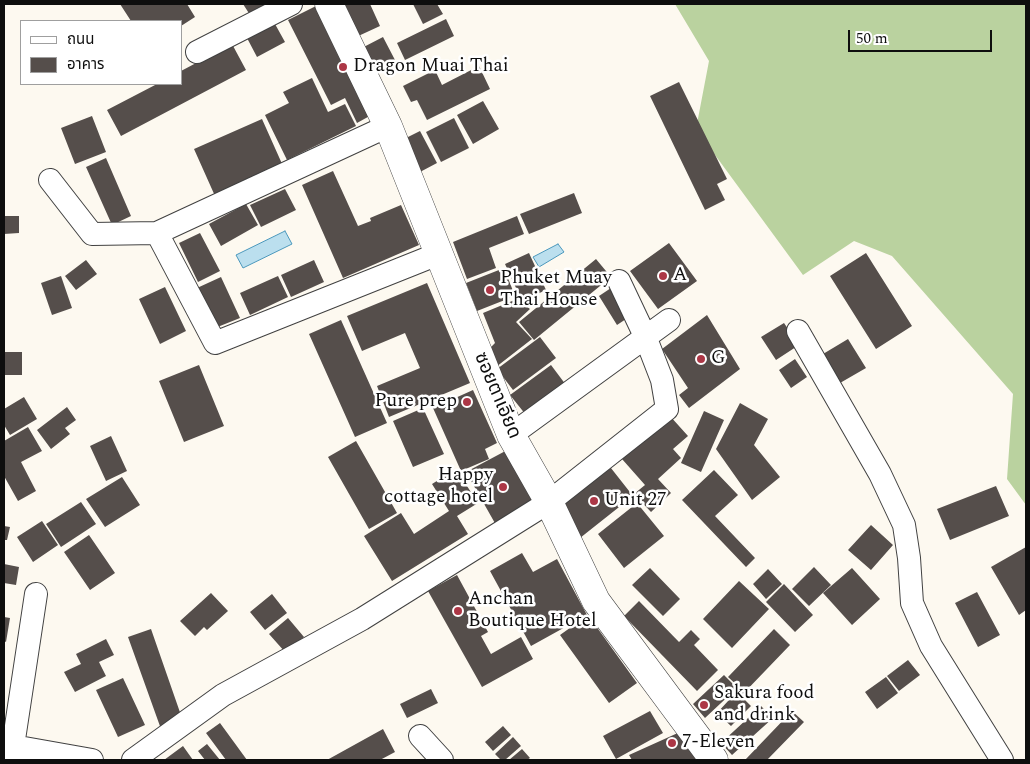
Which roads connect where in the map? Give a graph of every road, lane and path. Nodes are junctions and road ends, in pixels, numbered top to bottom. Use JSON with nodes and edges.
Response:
{"nodes":[{"id":1,"x":291,"y":4,"type":"edge"},
{"id":2,"x":329,"y":4,"type":"edge"},
{"id":3,"x":197,"y":52,"type":"dead end"},
{"id":4,"x":388,"y":126,"type":"junction"},
{"id":5,"x":50,"y":180,"type":"dead end"},
{"id":6,"x":156,"y":233,"type":"junction"},
{"id":7,"x":438,"y":254,"type":"junction"},
{"id":8,"x":619,"y":281,"type":"dead end"},
{"id":9,"x":669,"y":320,"type":"dead end"},
{"id":10,"x":798,"y":331,"type":"dead end"},
{"id":11,"x":645,"y":336,"type":"junction"},
{"id":12,"x":511,"y":435,"type":"junction"},
{"id":13,"x":549,"y":502,"type":"junction"},
{"id":14,"x":36,"y":594,"type":"dead end"},
{"id":15,"x":420,"y":736,"type":"dead end"},
{"id":16,"x":13,"y":753,"type":"edge"},
{"id":17,"x":92,"y":760,"type":"edge"},
{"id":18,"x":132,"y":760,"type":"edge"},
{"id":19,"x":442,"y":760,"type":"edge"},
{"id":20,"x":714,"y":760,"type":"edge"},
{"id":21,"x":1002,"y":760,"type":"edge"}],
"edges":[{"from":1,"to":3,"type":"street"},
{"from":2,"to":4,"type":"street","name":"ซอยตาเอียด"},
{"from":4,"to":6,"type":"street"},
{"from":4,"to":7,"type":"street","name":"ซอยตาเอียด"},
{"from":5,"to":6,"type":"street"},
{"from":6,"to":7,"type":"street"},
{"from":7,"to":12,"type":"street","name":"ซอยตาเอียด"},
{"from":8,"to":11,"type":"street"},
{"from":9,"to":11,"type":"street"},
{"from":10,"to":21,"type":"street"},
{"from":11,"to":12,"type":"street"},
{"from":11,"to":13,"type":"street"},
{"from":12,"to":13,"type":"street","name":"ซอยตาเอียด"},
{"from":13,"to":18,"type":"street"},
{"from":13,"to":20,"type":"street","name":"ซอยตาเอียด"},
{"from":14,"to":16,"type":"street"},
{"from":15,"to":19,"type":"street"},
{"from":16,"to":17,"type":"street"}]}
